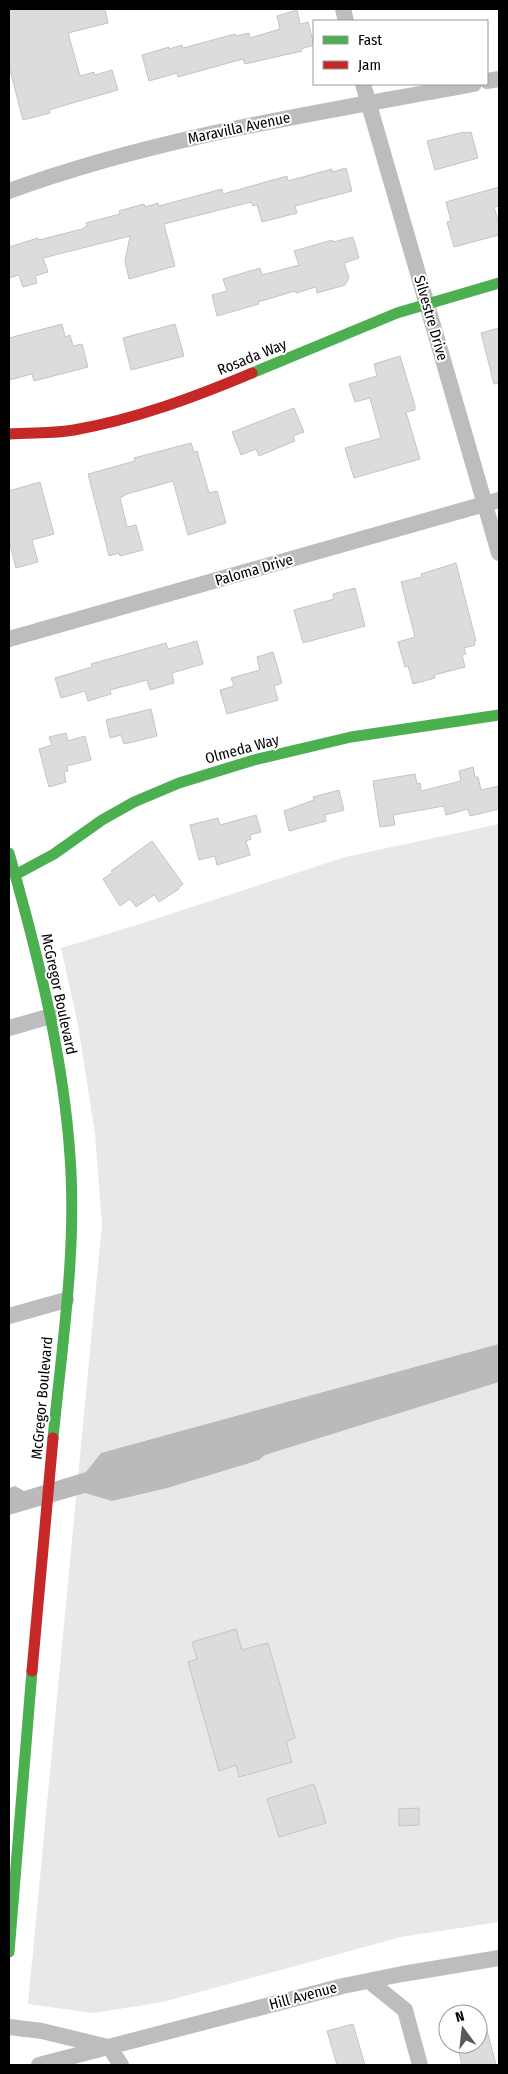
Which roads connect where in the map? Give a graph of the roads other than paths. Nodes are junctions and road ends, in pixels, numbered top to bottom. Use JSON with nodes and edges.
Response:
{"nodes":[{"id":1,"x":362,"y":85,"type":"edge"},
{"id":2,"x":469,"y":85,"type":"edge"},
{"id":3,"x":368,"y":104,"type":"junction"},
{"id":4,"x":9,"y":191,"type":"edge"},
{"id":5,"x":499,"y":282,"type":"edge"},
{"id":6,"x":427,"y":303,"type":"junction"},
{"id":7,"x":9,"y":434,"type":"edge"},
{"id":8,"x":492,"y":502,"type":"edge"},
{"id":9,"x":499,"y":553,"type":"edge"},
{"id":10,"x":9,"y":639,"type":"edge"},
{"id":11,"x":499,"y":715,"type":"edge"},
{"id":12,"x":9,"y":853,"type":"edge"},
{"id":13,"x":15,"y":875,"type":"junction"},
{"id":14,"x":51,"y":1016,"type":"junction"},
{"id":15,"x":9,"y":1028,"type":"edge"},
{"id":16,"x":66,"y":1300,"type":"junction"},
{"id":17,"x":9,"y":1316,"type":"edge"},
{"id":18,"x":15,"y":1791,"type":"edge"},
{"id":19,"x":9,"y":1952,"type":"edge"},
{"id":20,"x":499,"y":1958,"type":"edge"},
{"id":21,"x":369,"y":1981,"type":"junction"},
{"id":22,"x":9,"y":2027,"type":"edge"},
{"id":23,"x":110,"y":2048,"type":"junction"},
{"id":24,"x":39,"y":2065,"type":"edge"},
{"id":25,"x":121,"y":2065,"type":"edge"},
{"id":26,"x":420,"y":2065,"type":"edge"}],
"edges":[{"from":1,"to":3,"type":"street","name":"Silvestre Drive"},
{"from":2,"to":3,"type":"street","name":"Maravilla Avenue"},
{"from":3,"to":4,"type":"street","name":"Maravilla Avenue"},
{"from":3,"to":6,"type":"street","name":"Silvestre Drive"},
{"from":5,"to":6,"type":"main road","name":"Rosada Way"},
{"from":6,"to":7,"type":"main road","name":"Rosada Way"},
{"from":6,"to":8,"type":"street","name":"Silvestre Drive"},
{"from":8,"to":9,"type":"street","name":"Silvestre Drive"},
{"from":8,"to":10,"type":"street","name":"Paloma Drive"},
{"from":11,"to":13,"type":"main road","name":"Olmeda Way"},
{"from":12,"to":13,"type":"main road","name":"McGregor Boulevard"},
{"from":13,"to":14,"type":"main road","name":"McGregor Boulevard"},
{"from":14,"to":15,"type":"street"},
{"from":14,"to":16,"type":"main road","name":"McGregor Boulevard"},
{"from":16,"to":17,"type":"street"},
{"from":16,"to":18,"type":"main road","name":"McGregor Boulevard"},
{"from":18,"to":19,"type":"main road","name":"McGregor Boulevard"},
{"from":20,"to":21,"type":"street","name":"Hill Avenue"},
{"from":21,"to":23,"type":"street","name":"Hill Avenue"},
{"from":21,"to":26,"type":"street"},
{"from":22,"to":23,"type":"street","name":"Hill Avenue"},
{"from":23,"to":24,"type":"street","name":"Hill Avenue"},
{"from":23,"to":25,"type":"street"}]}
